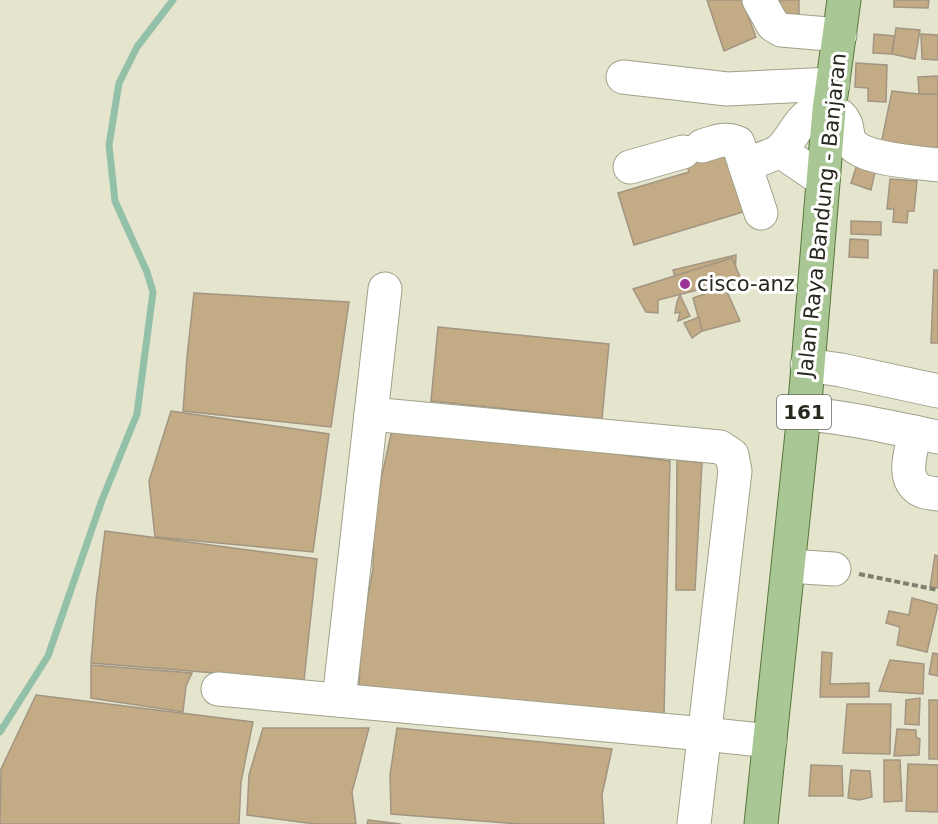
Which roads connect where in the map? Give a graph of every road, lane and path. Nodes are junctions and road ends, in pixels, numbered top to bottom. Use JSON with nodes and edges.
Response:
{"nodes":[{"id":1,"x":759,"y":0,"type":"edge"},
{"id":2,"x":844,"y":0,"type":"edge"},
{"id":3,"x":840,"y":35,"type":"junction"},
{"id":4,"x":623,"y":77,"type":"dead end"},
{"id":5,"x":831,"y":97,"type":"junction"},
{"id":6,"x":780,"y":151,"type":"junction"},
{"id":7,"x":745,"y":165,"type":"junction"},
{"id":8,"x":938,"y":165,"type":"edge"},
{"id":9,"x":630,"y":166,"type":"dead end"},
{"id":10,"x":823,"y":180,"type":"junction"},
{"id":11,"x":760,"y":213,"type":"dead end"},
{"id":12,"x":385,"y":289,"type":"dead end"},
{"id":13,"x":807,"y":365,"type":"junction"},
{"id":14,"x":938,"y":391,"type":"edge"},
{"id":15,"x":371,"y":414,"type":"junction"},
{"id":16,"x":831,"y":417,"type":"junction"},
{"id":17,"x":926,"y":435,"type":"edge"},
{"id":18,"x":938,"y":494,"type":"edge"},
{"id":19,"x":815,"y":568,"type":"junction"},
{"id":20,"x":938,"y":590,"type":"edge"},
{"id":21,"x":218,"y":689,"type":"dead end"},
{"id":22,"x":339,"y":700,"type":"junction"},
{"id":23,"x":704,"y":734,"type":"junction"},
{"id":24,"x":770,"y":741,"type":"junction"},
{"id":25,"x":694,"y":824,"type":"edge"},
{"id":26,"x":761,"y":824,"type":"edge"}],
"edges":[{"from":1,"to":3,"type":"street"},
{"from":2,"to":3,"type":"main road","name":"Jalan Raya Bandung - Banjaran","number":"161"},
{"from":3,"to":5,"type":"main road","name":"Jalan Raya Bandung - Banjaran","number":"161"},
{"from":4,"to":5,"type":"street"},
{"from":5,"to":6,"type":"street"},
{"from":5,"to":8,"type":"street"},
{"from":5,"to":10,"type":"main road","name":"Jalan Raya Bandung - Banjaran","number":"161"},
{"from":6,"to":7,"type":"street"},
{"from":6,"to":10,"type":"street"},
{"from":7,"to":9,"type":"street"},
{"from":7,"to":11,"type":"street"},
{"from":10,"to":13,"type":"main road","name":"Jalan Raya Bandung - Banjaran","number":"161"},
{"from":12,"to":15,"type":"street"},
{"from":13,"to":14,"type":"street"},
{"from":13,"to":16,"type":"main road","name":"Jalan Raya Bandung - Banjaran","number":"161"},
{"from":15,"to":22,"type":"street"},
{"from":15,"to":23,"type":"street"},
{"from":16,"to":17,"type":"street"},
{"from":16,"to":19,"type":"main road","name":"Jalan Raya Bandung - Banjaran","number":"161"},
{"from":17,"to":18,"type":"street"},
{"from":19,"to":20,"type":"path"},
{"from":19,"to":24,"type":"main road","name":"Jalan Raya Bandung - Banjaran","number":"161"},
{"from":21,"to":22,"type":"street"},
{"from":22,"to":23,"type":"street"},
{"from":23,"to":24,"type":"street"},
{"from":23,"to":25,"type":"street"},
{"from":24,"to":26,"type":"main road","name":"Jalan Raya Bandung - Banjaran","number":"161"}]}
